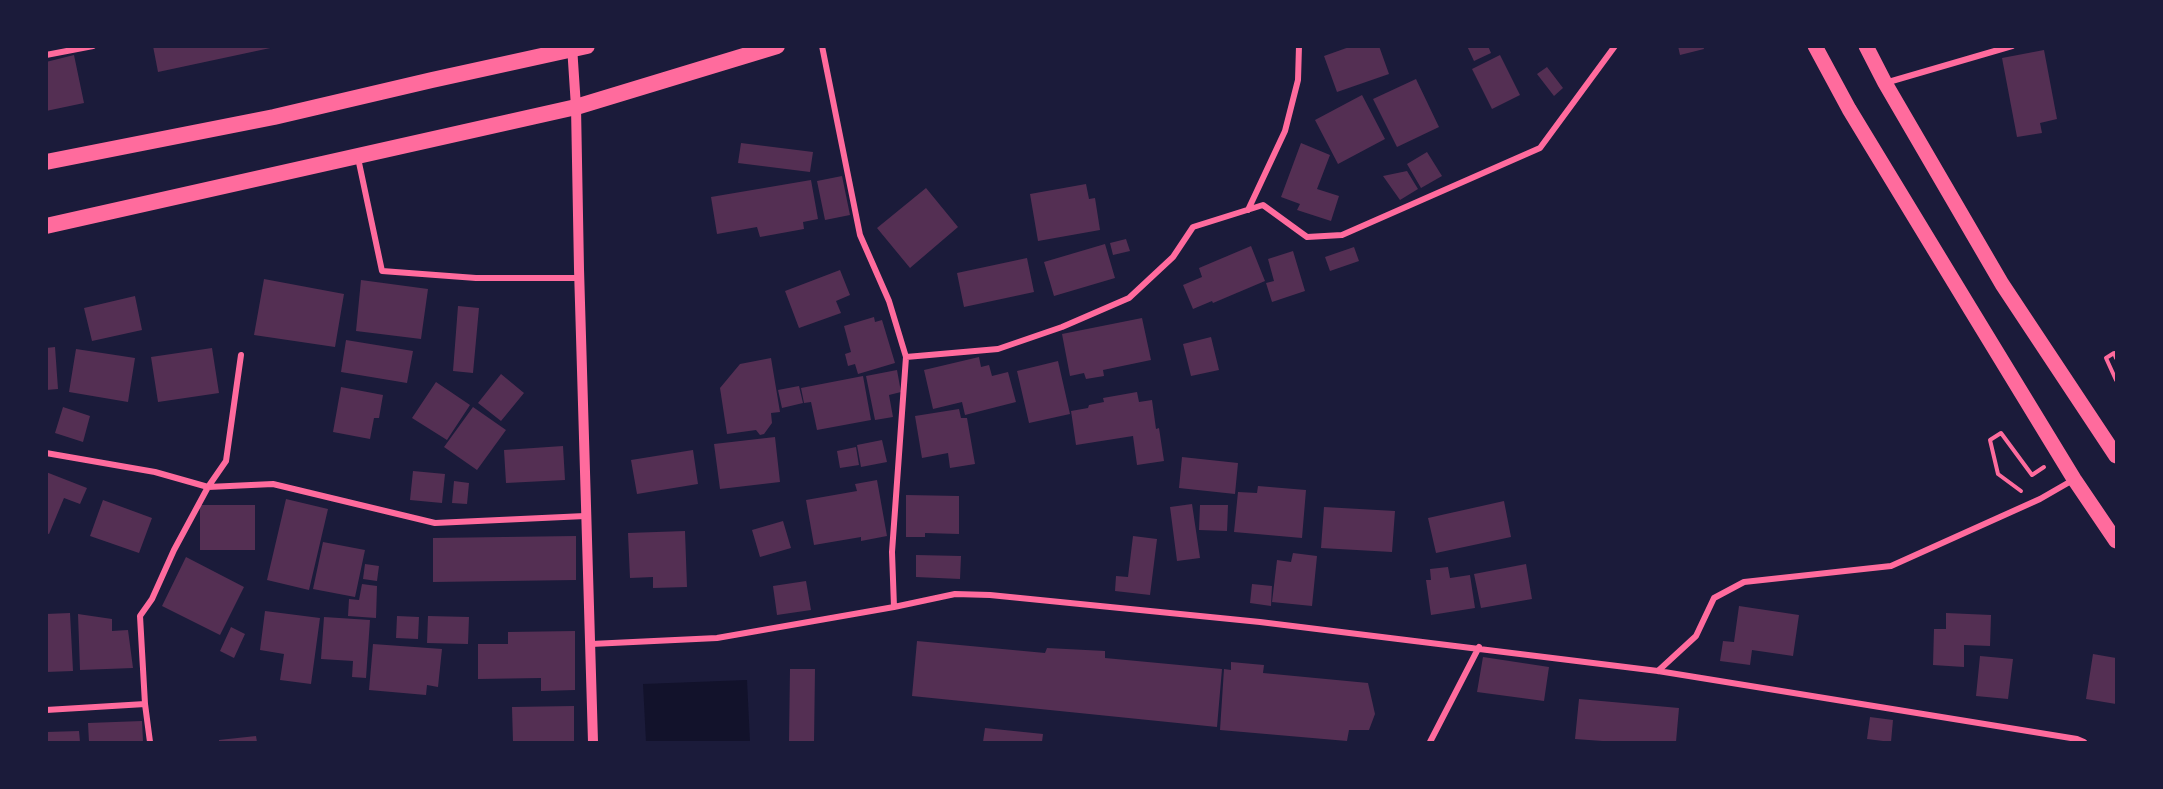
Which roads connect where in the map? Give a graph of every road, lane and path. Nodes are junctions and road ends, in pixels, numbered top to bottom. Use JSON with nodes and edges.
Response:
{"nodes":[{"id":1,"x":93,"y":46,"type":"edge"},
{"id":2,"x":777,"y":46,"type":"edge"},
{"id":3,"x":822,"y":46,"type":"edge"},
{"id":4,"x":1299,"y":46,"type":"edge"},
{"id":5,"x":1615,"y":46,"type":"edge"},
{"id":6,"x":1815,"y":46,"type":"edge"},
{"id":7,"x":1866,"y":46,"type":"edge"},
{"id":8,"x":2012,"y":46,"type":"edge"},
{"id":9,"x":577,"y":48,"type":"edge"},
{"id":10,"x":46,"y":55,"type":"edge"},
{"id":11,"x":1885,"y":83,"type":"junction"},
{"id":12,"x":576,"y":107,"type":"junction"},
{"id":13,"x":358,"y":154,"type":"junction"},
{"id":14,"x":46,"y":162,"type":"edge"},
{"id":15,"x":1248,"y":210,"type":"junction"},
{"id":16,"x":46,"y":226,"type":"edge"},
{"id":17,"x":579,"y":278,"type":"junction"},
{"id":18,"x":241,"y":355,"type":"dead end"},
{"id":19,"x":906,"y":357,"type":"junction"},
{"id":20,"x":2116,"y":358,"type":"edge"},
{"id":21,"x":2116,"y":380,"type":"edge"},
{"id":22,"x":46,"y":453,"type":"edge"},
{"id":23,"x":2116,"y":456,"type":"edge"},
{"id":24,"x":2032,"y":475,"type":"dead end"},
{"id":25,"x":2074,"y":479,"type":"junction"},
{"id":26,"x":208,"y":487,"type":"junction"},
{"id":27,"x":2021,"y":491,"type":"dead end"},
{"id":28,"x":585,"y":516,"type":"junction"},
{"id":29,"x":2116,"y":541,"type":"edge"},
{"id":30,"x":894,"y":607,"type":"junction"},
{"id":31,"x":591,"y":644,"type":"junction"},
{"id":32,"x":1479,"y":647,"type":"junction"},
{"id":33,"x":1658,"y":671,"type":"junction"},
{"id":34,"x":145,"y":704,"type":"junction"},
{"id":35,"x":46,"y":710,"type":"edge"},
{"id":36,"x":150,"y":742,"type":"edge"},
{"id":37,"x":593,"y":742,"type":"edge"},
{"id":38,"x":1430,"y":742,"type":"edge"},
{"id":39,"x":2084,"y":742,"type":"edge"}],
"edges":[{"from":1,"to":10,"type":"street"},
{"from":2,"to":12,"type":"highway"},
{"from":3,"to":19,"type":"street"},
{"from":4,"to":15,"type":"street"},
{"from":5,"to":15,"type":"street"},
{"from":6,"to":25,"type":"main road"},
{"from":7,"to":11,"type":"main road"},
{"from":8,"to":11,"type":"street"},
{"from":9,"to":12,"type":"street"},
{"from":9,"to":14,"type":"highway"},
{"from":11,"to":23,"type":"main road"},
{"from":12,"to":13,"type":"highway"},
{"from":12,"to":17,"type":"street"},
{"from":13,"to":16,"type":"highway"},
{"from":13,"to":17,"type":"street"},
{"from":15,"to":19,"type":"street"},
{"from":17,"to":28,"type":"street"},
{"from":18,"to":26,"type":"street"},
{"from":19,"to":30,"type":"street"},
{"from":20,"to":21,"type":"path"},
{"from":22,"to":26,"type":"street"},
{"from":24,"to":27,"type":"path"},
{"from":25,"to":29,"type":"main road"},
{"from":25,"to":33,"type":"street"},
{"from":26,"to":28,"type":"street"},
{"from":26,"to":34,"type":"street"},
{"from":28,"to":31,"type":"street"},
{"from":30,"to":31,"type":"street"},
{"from":30,"to":32,"type":"street"},
{"from":31,"to":37,"type":"street"},
{"from":32,"to":33,"type":"street"},
{"from":32,"to":38,"type":"street"},
{"from":33,"to":39,"type":"street"},
{"from":34,"to":35,"type":"street"},
{"from":34,"to":36,"type":"street"}]}
